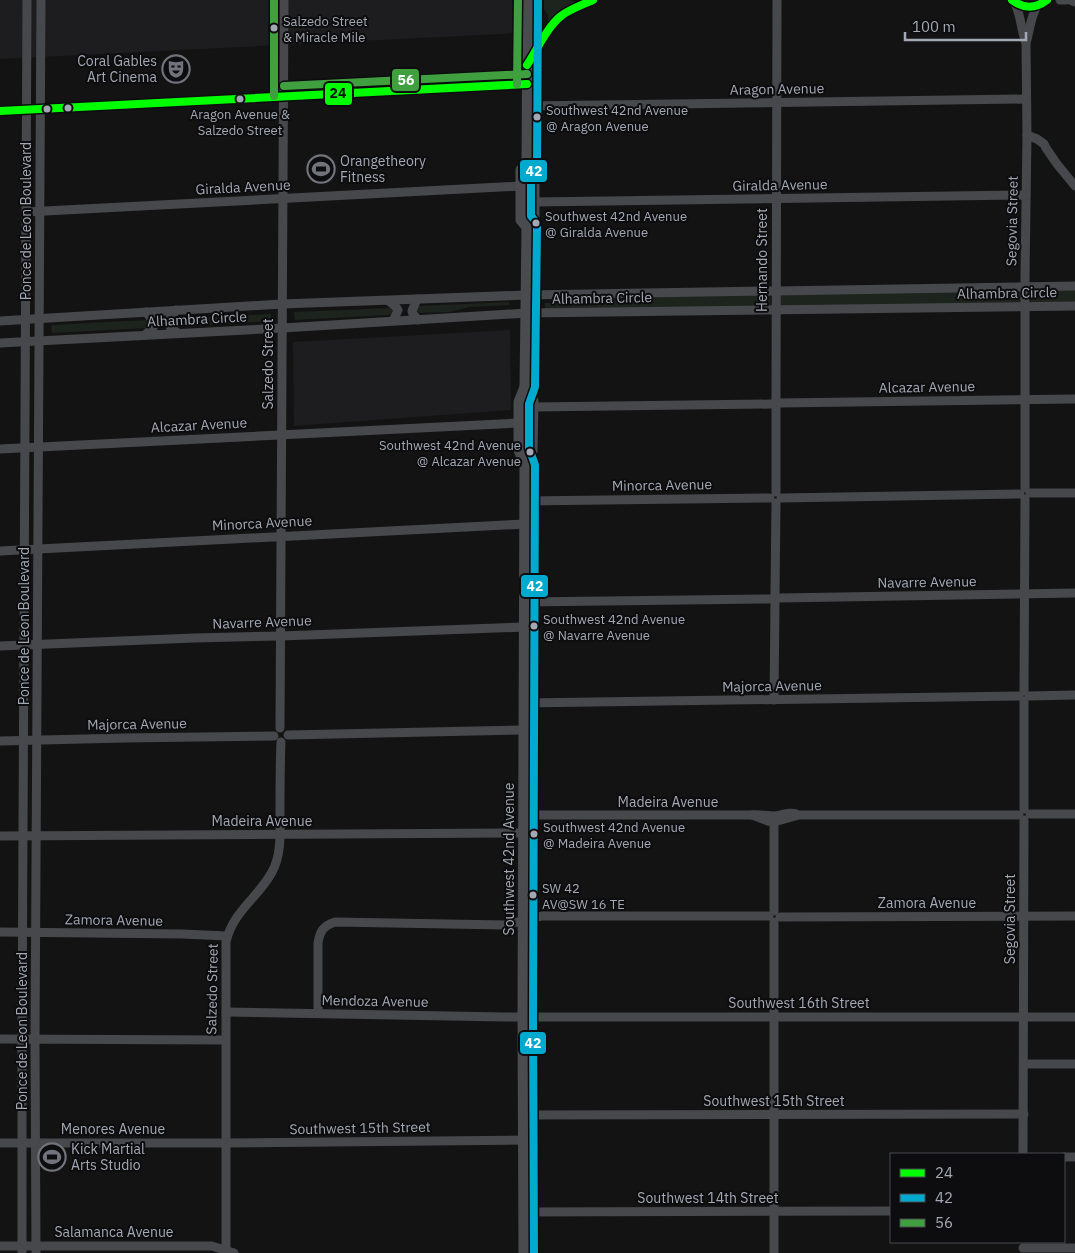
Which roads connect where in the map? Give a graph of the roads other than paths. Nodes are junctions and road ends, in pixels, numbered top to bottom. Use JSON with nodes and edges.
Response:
{"nodes":[{"id":1,"x":27,"y":0,"type":"edge"},
{"id":2,"x":41,"y":0,"type":"edge"},
{"id":3,"x":284,"y":0,"type":"edge"},
{"id":4,"x":528,"y":0,"type":"edge"},
{"id":5,"x":592,"y":0,"type":"edge"},
{"id":6,"x":777,"y":0,"type":"edge"},
{"id":7,"x":1047,"y":0,"type":"edge"},
{"id":8,"x":1051,"y":0,"type":"edge"},
{"id":9,"x":1060,"y":0,"type":"edge"},
{"id":10,"x":1066,"y":0,"type":"edge"},
{"id":11,"x":1070,"y":0,"type":"edge"},
{"id":12,"x":1014,"y":1,"type":"edge"},
{"id":13,"x":1075,"y":2,"type":"edge"},
{"id":14,"x":1037,"y":6,"type":"junction"},
{"id":15,"x":1026,"y":43,"type":"junction"},
{"id":16,"x":527,"y":65,"type":"junction"},
{"id":17,"x":527,"y":84,"type":"junction"},
{"id":18,"x":284,"y":96,"type":"junction"},
{"id":19,"x":1026,"y":99,"type":"junction"},
{"id":20,"x":777,"y":103,"type":"junction"},
{"id":21,"x":527,"y":106,"type":"junction"},
{"id":22,"x":40,"y":108,"type":"junction"},
{"id":23,"x":27,"y":109,"type":"junction"},
{"id":24,"x":0,"y":110,"type":"edge"},
{"id":25,"x":1026,"y":139,"type":"junction"},
{"id":26,"x":527,"y":164,"type":"junction"},
{"id":27,"x":521,"y":186,"type":"junction"},
{"id":28,"x":1075,"y":186,"type":"edge"},
{"id":29,"x":1026,"y":195,"type":"junction"},
{"id":30,"x":283,"y":199,"type":"junction"},
{"id":31,"x":776,"y":199,"type":"junction"},
{"id":32,"x":534,"y":202,"type":"junction"},
{"id":33,"x":41,"y":211,"type":"junction"},
{"id":34,"x":26,"y":212,"type":"junction"},
{"id":35,"x":531,"y":224,"type":"junction"},
{"id":36,"x":1025,"y":286,"type":"junction"},
{"id":37,"x":1075,"y":286,"type":"edge"},
{"id":38,"x":776,"y":291,"type":"junction"},
{"id":39,"x":527,"y":295,"type":"junction"},
{"id":40,"x":417,"y":299,"type":"junction"},
{"id":41,"x":389,"y":301,"type":"junction"},
{"id":42,"x":282,"y":304,"type":"junction"},
{"id":43,"x":1075,"y":306,"type":"edge"},
{"id":44,"x":1026,"y":307,"type":"junction"},
{"id":45,"x":176,"y":310,"type":"junction"},
{"id":46,"x":776,"y":310,"type":"junction"},
{"id":47,"x":146,"y":312,"type":"junction"},
{"id":48,"x":527,"y":313,"type":"junction"},
{"id":49,"x":39,"y":318,"type":"junction"},
{"id":50,"x":26,"y":319,"type":"junction"},
{"id":51,"x":418,"y":320,"type":"junction"},
{"id":52,"x":0,"y":321,"type":"edge"},
{"id":53,"x":393,"y":321,"type":"junction"},
{"id":54,"x":283,"y":328,"type":"junction"},
{"id":55,"x":178,"y":333,"type":"junction"},
{"id":56,"x":145,"y":335,"type":"junction"},
{"id":57,"x":39,"y":341,"type":"junction"},
{"id":58,"x":26,"y":342,"type":"junction"},
{"id":59,"x":0,"y":343,"type":"edge"},
{"id":60,"x":525,"y":387,"type":"junction"},
{"id":61,"x":1075,"y":399,"type":"edge"},
{"id":62,"x":1025,"y":400,"type":"junction"},
{"id":63,"x":776,"y":404,"type":"junction"},
{"id":64,"x":533,"y":407,"type":"junction"},
{"id":65,"x":519,"y":423,"type":"junction"},
{"id":66,"x":282,"y":434,"type":"junction"},
{"id":67,"x":38,"y":447,"type":"junction"},
{"id":68,"x":24,"y":448,"type":"junction"},
{"id":69,"x":0,"y":449,"type":"edge"},
{"id":70,"x":532,"y":452,"type":"junction"},
{"id":71,"x":526,"y":465,"type":"junction"},
{"id":72,"x":1075,"y":493,"type":"edge"},
{"id":73,"x":1025,"y":494,"type":"junction"},
{"id":74,"x":776,"y":498,"type":"junction"},
{"id":75,"x":525,"y":501,"type":"junction"},
{"id":76,"x":525,"y":524,"type":"junction"},
{"id":77,"x":281,"y":536,"type":"junction"},
{"id":78,"x":38,"y":549,"type":"junction"},
{"id":79,"x":25,"y":550,"type":"junction"},
{"id":80,"x":0,"y":551,"type":"edge"},
{"id":81,"x":1025,"y":594,"type":"junction"},
{"id":82,"x":1075,"y":594,"type":"edge"},
{"id":83,"x":775,"y":598,"type":"junction"},
{"id":84,"x":525,"y":602,"type":"junction"},
{"id":85,"x":525,"y":627,"type":"junction"},
{"id":86,"x":281,"y":636,"type":"junction"},
{"id":87,"x":24,"y":645,"type":"junction"},
{"id":88,"x":38,"y":645,"type":"junction"},
{"id":89,"x":0,"y":646,"type":"edge"},
{"id":90,"x":1075,"y":695,"type":"edge"},
{"id":91,"x":1024,"y":696,"type":"junction"},
{"id":92,"x":774,"y":700,"type":"junction"},
{"id":93,"x":524,"y":703,"type":"junction"},
{"id":94,"x":280,"y":728,"type":"junction"},
{"id":95,"x":524,"y":730,"type":"junction"},
{"id":96,"x":288,"y":735,"type":"junction"},
{"id":97,"x":278,"y":739,"type":"junction"},
{"id":98,"x":24,"y":740,"type":"junction"},
{"id":99,"x":37,"y":740,"type":"junction"},
{"id":100,"x":0,"y":741,"type":"edge"},
{"id":101,"x":1075,"y":814,"type":"edge"},
{"id":102,"x":524,"y":815,"type":"junction"},
{"id":103,"x":1024,"y":815,"type":"junction"},
{"id":104,"x":774,"y":819,"type":"junction"},
{"id":105,"x":524,"y":834,"type":"junction"},
{"id":106,"x":280,"y":835,"type":"junction"},
{"id":107,"x":0,"y":836,"type":"edge"},
{"id":108,"x":23,"y":836,"type":"junction"},
{"id":109,"x":37,"y":836,"type":"junction"},
{"id":110,"x":774,"y":916,"type":"junction"},
{"id":111,"x":1024,"y":916,"type":"junction"},
{"id":112,"x":1075,"y":916,"type":"edge"},
{"id":113,"x":524,"y":920,"type":"junction"},
{"id":114,"x":0,"y":932,"type":"edge"},
{"id":115,"x":23,"y":932,"type":"junction"},
{"id":116,"x":36,"y":933,"type":"junction"},
{"id":117,"x":227,"y":936,"type":"junction"},
{"id":118,"x":226,"y":1012,"type":"junction"},
{"id":119,"x":318,"y":1013,"type":"junction"},
{"id":120,"x":523,"y":1017,"type":"junction"},
{"id":121,"x":773,"y":1017,"type":"junction"},
{"id":122,"x":1024,"y":1017,"type":"junction"},
{"id":123,"x":1075,"y":1017,"type":"edge"},
{"id":124,"x":0,"y":1039,"type":"edge"},
{"id":125,"x":22,"y":1040,"type":"junction"},
{"id":126,"x":35,"y":1040,"type":"junction"},
{"id":127,"x":225,"y":1040,"type":"junction"},
{"id":128,"x":1024,"y":1064,"type":"junction"},
{"id":129,"x":1075,"y":1064,"type":"edge"},
{"id":130,"x":523,"y":1114,"type":"junction"},
{"id":131,"x":774,"y":1114,"type":"junction"},
{"id":132,"x":1024,"y":1114,"type":"junction"},
{"id":133,"x":524,"y":1140,"type":"junction"},
{"id":134,"x":0,"y":1143,"type":"edge"},
{"id":135,"x":22,"y":1143,"type":"junction"},
{"id":136,"x":36,"y":1143,"type":"junction"},
{"id":137,"x":226,"y":1143,"type":"junction"},
{"id":138,"x":1023,"y":1153,"type":"edge"},
{"id":139,"x":890,"y":1211,"type":"edge"},
{"id":140,"x":524,"y":1212,"type":"junction"},
{"id":141,"x":774,"y":1212,"type":"junction"},
{"id":142,"x":0,"y":1246,"type":"edge"},
{"id":143,"x":1023,"y":1248,"type":"edge"},
{"id":144,"x":1075,"y":1248,"type":"edge"},
{"id":145,"x":22,"y":1250,"type":"edge"},
{"id":146,"x":36,"y":1250,"type":"edge"},
{"id":147,"x":229,"y":1252,"type":"edge"},
{"id":148,"x":524,"y":1253,"type":"edge"},
{"id":149,"x":774,"y":1253,"type":"edge"}],
"edges":[{"from":1,"to":23,"type":"street","name":"Ponce de Leon Boulevard"},
{"from":2,"to":22,"type":"street","name":"Ponce de Leon Boulevard"},
{"from":3,"to":18,"type":"street","name":"Salzedo Street"},
{"from":4,"to":16,"type":"main road","name":"Southwest 42nd Avenue"},
{"from":5,"to":16,"type":"street"},
{"from":6,"to":20,"type":"street","name":"Hernando Street"},
{"from":7,"to":8,"type":"street"},
{"from":7,"to":14,"type":"street"},
{"from":9,"to":10,"type":"street"},
{"from":11,"to":13,"type":"street"},
{"from":12,"to":14,"type":"street"},
{"from":12,"to":15,"type":"street","name":"Segovia Street"},
{"from":14,"to":15,"type":"street","name":"Segovia Street"},
{"from":15,"to":19,"type":"street","name":"Segovia Street"},
{"from":16,"to":17,"type":"main road","name":"Southwest 42nd Avenue"},
{"from":17,"to":18,"type":"street"},
{"from":17,"to":21,"type":"main road","name":"Southwest 42nd Avenue"},
{"from":18,"to":22,"type":"street"},
{"from":18,"to":30,"type":"street","name":"Salzedo Street"},
{"from":19,"to":20,"type":"street","name":"Aragon Avenue"},
{"from":19,"to":25,"type":"street","name":"Segovia Street"},
{"from":20,"to":21,"type":"street","name":"Aragon Avenue"},
{"from":20,"to":31,"type":"street","name":"Hernando Street"},
{"from":21,"to":26,"type":"main road","name":"Southwest 42nd Avenue"},
{"from":22,"to":23,"type":"street"},
{"from":22,"to":33,"type":"street","name":"Ponce de Leon Boulevard"},
{"from":23,"to":24,"type":"street"},
{"from":23,"to":34,"type":"street","name":"Ponce de Leon Boulevard"},
{"from":25,"to":28,"type":"street"},
{"from":25,"to":29,"type":"street","name":"Segovia Street"},
{"from":26,"to":27,"type":"main road","name":"Southwest 42nd Avenue"},
{"from":26,"to":32,"type":"main road","name":"Southwest 42nd Avenue"},
{"from":27,"to":30,"type":"street","name":"Giralda Avenue"},
{"from":27,"to":35,"type":"main road","name":"Southwest 42nd Avenue"},
{"from":29,"to":31,"type":"street","name":"Giralda Avenue"},
{"from":29,"to":36,"type":"street","name":"Segovia Street"},
{"from":30,"to":33,"type":"street","name":"Giralda Avenue"},
{"from":30,"to":42,"type":"street","name":"Salzedo Street"},
{"from":31,"to":32,"type":"street","name":"Giralda Avenue"},
{"from":31,"to":38,"type":"street","name":"Hernando Street"},
{"from":32,"to":35,"type":"main road","name":"Southwest 42nd Avenue"},
{"from":33,"to":34,"type":"street","name":"Giralda Avenue"},
{"from":33,"to":49,"type":"street","name":"Ponce de Leon Boulevard"},
{"from":34,"to":50,"type":"street","name":"Ponce de Leon Boulevard"},
{"from":35,"to":39,"type":"main road","name":"Southwest 42nd Avenue"},
{"from":36,"to":37,"type":"street","name":"Alhambra Circle"},
{"from":36,"to":38,"type":"street","name":"Alhambra Circle"},
{"from":36,"to":44,"type":"street","name":"Segovia Street"},
{"from":38,"to":39,"type":"street","name":"Alhambra Circle"},
{"from":38,"to":46,"type":"street","name":"Hernando Street"},
{"from":39,"to":40,"type":"street","name":"Alhambra Circle"},
{"from":39,"to":48,"type":"main road","name":"Southwest 42nd Avenue"},
{"from":40,"to":41,"type":"street","name":"Alhambra Circle"},
{"from":40,"to":51,"type":"street"},
{"from":41,"to":42,"type":"street","name":"Alhambra Circle"},
{"from":41,"to":53,"type":"street"},
{"from":42,"to":45,"type":"street","name":"Alhambra Circle"},
{"from":42,"to":54,"type":"street","name":"Salzedo Street"},
{"from":43,"to":44,"type":"street","name":"Alhambra Circle"},
{"from":44,"to":46,"type":"street","name":"Alhambra Circle"},
{"from":44,"to":62,"type":"street","name":"Segovia Street"},
{"from":45,"to":47,"type":"street","name":"Alhambra Circle"},
{"from":45,"to":55,"type":"street"},
{"from":46,"to":48,"type":"street","name":"Alhambra Circle"},
{"from":46,"to":63,"type":"street","name":"Hernando Street"},
{"from":47,"to":49,"type":"street","name":"Alhambra Circle"},
{"from":47,"to":56,"type":"street"},
{"from":48,"to":51,"type":"street","name":"Alhambra Circle"},
{"from":48,"to":60,"type":"main road","name":"Southwest 42nd Avenue"},
{"from":49,"to":50,"type":"street","name":"Alhambra Circle"},
{"from":49,"to":57,"type":"street","name":"Ponce de Leon Boulevard"},
{"from":50,"to":52,"type":"street","name":"Alhambra Circle"},
{"from":50,"to":58,"type":"street","name":"Ponce de Leon Boulevard"},
{"from":51,"to":53,"type":"street","name":"Alhambra Circle"},
{"from":53,"to":54,"type":"street","name":"Alhambra Circle"},
{"from":54,"to":55,"type":"street","name":"Alhambra Circle"},
{"from":54,"to":66,"type":"street","name":"Salzedo Street"},
{"from":55,"to":56,"type":"street","name":"Alhambra Circle"},
{"from":56,"to":57,"type":"street","name":"Alhambra Circle"},
{"from":57,"to":58,"type":"street","name":"Alhambra Circle"},
{"from":57,"to":67,"type":"street","name":"Ponce de Leon Boulevard"},
{"from":58,"to":59,"type":"street","name":"Alhambra Circle"},
{"from":58,"to":68,"type":"street","name":"Ponce de Leon Boulevard"},
{"from":60,"to":64,"type":"main road","name":"Southwest 42nd Avenue"},
{"from":60,"to":65,"type":"main road","name":"Southwest 42nd Avenue"},
{"from":61,"to":62,"type":"street","name":"Alcazar Avenue"},
{"from":62,"to":63,"type":"street","name":"Alcazar Avenue"},
{"from":62,"to":73,"type":"street","name":"Segovia Street"},
{"from":63,"to":64,"type":"street","name":"Alcazar Avenue"},
{"from":63,"to":74,"type":"street","name":"Hernando Street"},
{"from":64,"to":70,"type":"main road","name":"Southwest 42nd Avenue"},
{"from":65,"to":66,"type":"street","name":"Alcazar Avenue"},
{"from":65,"to":70,"type":"main road"},
{"from":65,"to":71,"type":"main road","name":"Southwest 42nd Avenue"},
{"from":66,"to":67,"type":"street","name":"Alcazar Avenue"},
{"from":66,"to":77,"type":"street","name":"Salzedo Street"},
{"from":67,"to":68,"type":"street","name":"Alcazar Avenue"},
{"from":67,"to":78,"type":"street","name":"Ponce de Leon Boulevard"},
{"from":68,"to":69,"type":"street","name":"Alcazar Avenue"},
{"from":68,"to":79,"type":"street","name":"Ponce de Leon Boulevard"},
{"from":70,"to":71,"type":"main road","name":"Southwest 42nd Avenue"},
{"from":71,"to":75,"type":"main road","name":"Southwest 42nd Avenue"},
{"from":72,"to":73,"type":"street","name":"Minorca Avenue"},
{"from":73,"to":74,"type":"street","name":"Minorca Avenue"},
{"from":73,"to":81,"type":"street","name":"Segovia Street"},
{"from":74,"to":75,"type":"street","name":"Minorca Avenue"},
{"from":74,"to":83,"type":"street","name":"Hernando Street"},
{"from":75,"to":76,"type":"main road","name":"Southwest 42nd Avenue"},
{"from":76,"to":77,"type":"street","name":"Minorca Avenue"},
{"from":76,"to":84,"type":"main road","name":"Southwest 42nd Avenue"},
{"from":77,"to":78,"type":"street","name":"Minorca Avenue"},
{"from":77,"to":86,"type":"street","name":"Salzedo Street"},
{"from":78,"to":79,"type":"street","name":"Minorca Avenue"},
{"from":78,"to":88,"type":"street","name":"Ponce de Leon Boulevard"},
{"from":79,"to":80,"type":"street","name":"Minorca Avenue"},
{"from":79,"to":87,"type":"street","name":"Ponce de Leon Boulevard"},
{"from":81,"to":82,"type":"street","name":"Navarre Avenue"},
{"from":81,"to":83,"type":"street","name":"Navarre Avenue"},
{"from":81,"to":91,"type":"street","name":"Segovia Street"},
{"from":83,"to":84,"type":"street","name":"Navarre Avenue"},
{"from":83,"to":92,"type":"street","name":"Hernando Street"},
{"from":84,"to":85,"type":"main road","name":"Southwest 42nd Avenue"},
{"from":85,"to":86,"type":"street","name":"Navarre Avenue"},
{"from":85,"to":93,"type":"main road","name":"Southwest 42nd Avenue"},
{"from":86,"to":88,"type":"street","name":"Navarre Avenue"},
{"from":86,"to":94,"type":"street","name":"Salzedo Street"},
{"from":87,"to":88,"type":"street","name":"Navarre Avenue"},
{"from":87,"to":89,"type":"street","name":"Navarre Avenue"},
{"from":87,"to":98,"type":"street","name":"Ponce de Leon Boulevard"},
{"from":88,"to":99,"type":"street","name":"Ponce de Leon Boulevard"},
{"from":90,"to":91,"type":"street","name":"Majorca Avenue"},
{"from":91,"to":92,"type":"street","name":"Majorca Avenue"},
{"from":91,"to":103,"type":"street","name":"Segovia Street"},
{"from":92,"to":93,"type":"street","name":"Majorca Avenue"},
{"from":93,"to":95,"type":"main road","name":"Southwest 42nd Avenue"},
{"from":94,"to":96,"type":"street"},
{"from":94,"to":97,"type":"street"},
{"from":95,"to":96,"type":"street"},
{"from":95,"to":102,"type":"main road","name":"Southwest 42nd Avenue"},
{"from":96,"to":97,"type":"street"},
{"from":97,"to":99,"type":"street","name":"Majorca Avenue"},
{"from":97,"to":106,"type":"street","name":"Salzedo Street"},
{"from":98,"to":99,"type":"street","name":"Majorca Avenue"},
{"from":98,"to":100,"type":"street","name":"Majorca Avenue"},
{"from":98,"to":108,"type":"street","name":"Ponce de Leon Boulevard"},
{"from":99,"to":109,"type":"street","name":"Ponce de Leon Boulevard"},
{"from":101,"to":103,"type":"street"},
{"from":102,"to":104,"type":"street","name":"Madeira Avenue"},
{"from":102,"to":105,"type":"main road","name":"Southwest 42nd Avenue"},
{"from":103,"to":104,"type":"street"},
{"from":103,"to":111,"type":"street","name":"Segovia Street"},
{"from":104,"to":110,"type":"street"},
{"from":105,"to":106,"type":"street","name":"Madeira Avenue"},
{"from":105,"to":113,"type":"main road","name":"Southwest 42nd Avenue"},
{"from":106,"to":109,"type":"street","name":"Madeira Avenue"},
{"from":106,"to":117,"type":"street","name":"Salzedo Street"},
{"from":107,"to":108,"type":"street","name":"Madeira Avenue"},
{"from":108,"to":109,"type":"street","name":"Madeira Avenue"},
{"from":108,"to":115,"type":"street","name":"Ponce de Leon Boulevard"},
{"from":109,"to":116,"type":"street","name":"Ponce de Leon Boulevard"},
{"from":110,"to":111,"type":"street","name":"Zamora Avenue"},
{"from":110,"to":113,"type":"street","name":"Zamora Avenue"},
{"from":110,"to":121,"type":"street"},
{"from":111,"to":112,"type":"street","name":"Zamora Avenue"},
{"from":111,"to":122,"type":"street","name":"Segovia Street"},
{"from":113,"to":119,"type":"street","name":"Zamora Avenue"},
{"from":113,"to":120,"type":"main road","name":"Southwest 42nd Avenue"},
{"from":114,"to":115,"type":"street","name":"Zamora Avenue"},
{"from":115,"to":116,"type":"street","name":"Zamora Avenue"},
{"from":115,"to":125,"type":"street","name":"Ponce de Leon Boulevard"},
{"from":116,"to":117,"type":"street","name":"Zamora Avenue"},
{"from":116,"to":126,"type":"street","name":"Ponce de Leon Boulevard"},
{"from":117,"to":118,"type":"street","name":"Salzedo Street"},
{"from":118,"to":119,"type":"street","name":"Mendoza Avenue"},
{"from":118,"to":127,"type":"street","name":"Salzedo Street"},
{"from":119,"to":120,"type":"street","name":"Mendoza Avenue"},
{"from":120,"to":121,"type":"street","name":"Southwest 16th Street"},
{"from":120,"to":130,"type":"main road","name":"Southwest 42nd Avenue"},
{"from":121,"to":122,"type":"street","name":"Southwest 16th Street"},
{"from":121,"to":131,"type":"street"},
{"from":122,"to":123,"type":"street","name":"Southwest 16th Street"},
{"from":122,"to":128,"type":"street","name":"Segovia Street"},
{"from":124,"to":125,"type":"street"},
{"from":125,"to":126,"type":"street"},
{"from":125,"to":135,"type":"street","name":"Ponce de Leon Boulevard"},
{"from":126,"to":127,"type":"street"},
{"from":126,"to":136,"type":"street","name":"Ponce de Leon Boulevard"},
{"from":127,"to":137,"type":"street","name":"Salzedo Street"},
{"from":128,"to":129,"type":"street"},
{"from":128,"to":132,"type":"street","name":"Segovia Street"},
{"from":130,"to":131,"type":"street","name":"Southwest 15th Street"},
{"from":130,"to":133,"type":"main road","name":"Southwest 42nd Avenue"},
{"from":131,"to":132,"type":"street","name":"Southwest 15th Street"},
{"from":131,"to":141,"type":"street"},
{"from":132,"to":138,"type":"street","name":"Segovia Street"},
{"from":133,"to":137,"type":"street","name":"Southwest 15th Street"},
{"from":133,"to":140,"type":"main road","name":"Southwest 42nd Avenue"},
{"from":134,"to":135,"type":"street","name":"Menores Avenue"},
{"from":135,"to":136,"type":"street","name":"Menores Avenue"},
{"from":135,"to":145,"type":"street","name":"Ponce de Leon Boulevard"},
{"from":136,"to":137,"type":"street","name":"Menores Avenue"},
{"from":136,"to":146,"type":"street","name":"Ponce de Leon Boulevard"},
{"from":137,"to":147,"type":"street","name":"Salzedo Street"},
{"from":139,"to":141,"type":"street","name":"Southwest 14th Street"},
{"from":140,"to":141,"type":"street","name":"Southwest 14th Street"},
{"from":140,"to":148,"type":"main road","name":"Southwest 42nd Avenue"},
{"from":141,"to":149,"type":"street"},
{"from":142,"to":145,"type":"street","name":"Salamanca Avenue"},
{"from":143,"to":144,"type":"street"},
{"from":145,"to":146,"type":"street","name":"Salamanca Avenue"},
{"from":146,"to":147,"type":"street","name":"Salamanca Avenue"}]}
